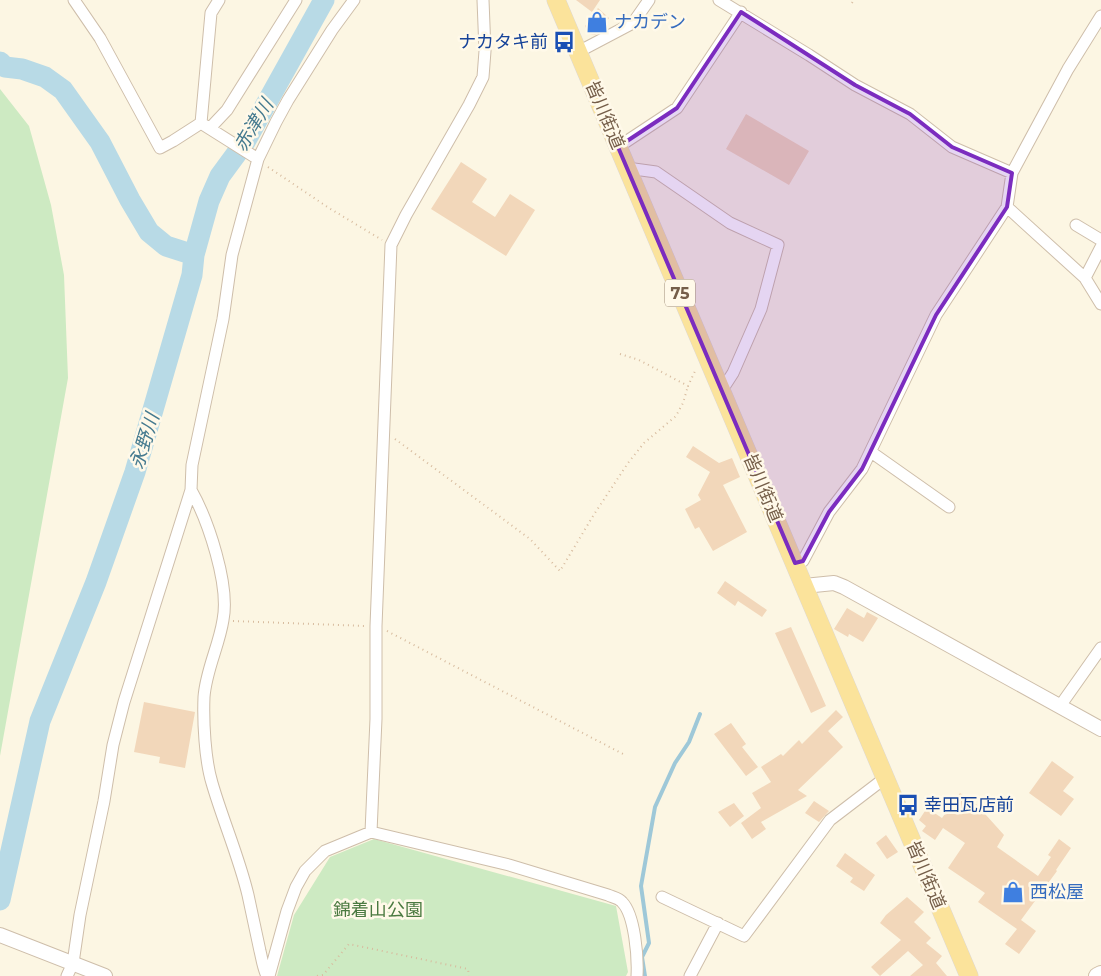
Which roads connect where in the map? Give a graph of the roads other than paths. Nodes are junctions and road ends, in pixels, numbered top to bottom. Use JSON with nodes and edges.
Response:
{"nodes":[{"id":1,"x":74,"y":0,"type":"edge"},
{"id":2,"x":219,"y":0,"type":"edge"},
{"id":3,"x":296,"y":0,"type":"edge"},
{"id":4,"x":354,"y":0,"type":"edge"},
{"id":5,"x":483,"y":0,"type":"edge"},
{"id":6,"x":556,"y":0,"type":"edge"},
{"id":7,"x":649,"y":0,"type":"edge"},
{"id":8,"x":719,"y":0,"type":"edge"},
{"id":9,"x":741,"y":12,"type":"junction"},
{"id":10,"x":1101,"y":16,"type":"edge"},
{"id":11,"x":578,"y":52,"type":"junction"},
{"id":12,"x":205,"y":126,"type":"junction"},
{"id":13,"x":618,"y":147,"type":"junction"},
{"id":14,"x":257,"y":158,"type":"junction"},
{"id":15,"x":627,"y":168,"type":"junction"},
{"id":16,"x":1012,"y":174,"type":"junction"},
{"id":17,"x":1006,"y":207,"type":"junction"},
{"id":18,"x":1076,"y":226,"type":"dead end"},
{"id":19,"x":1101,"y":240,"type":"edge"},
{"id":20,"x":1101,"y":247,"type":"edge"},
{"id":21,"x":1085,"y":278,"type":"junction"},
{"id":22,"x":1101,"y":304,"type":"edge"},
{"id":23,"x":722,"y":390,"type":"junction"},
{"id":24,"x":871,"y":452,"type":"junction"},
{"id":25,"x":191,"y":490,"type":"junction"},
{"id":26,"x":949,"y":507,"type":"dead end"},
{"id":27,"x":795,"y":563,"type":"junction"},
{"id":28,"x":804,"y":586,"type":"junction"},
{"id":29,"x":1101,"y":648,"type":"edge"},
{"id":30,"x":1060,"y":706,"type":"junction"},
{"id":31,"x":1101,"y":729,"type":"edge"},
{"id":32,"x":885,"y":778,"type":"junction"},
{"id":33,"x":371,"y":832,"type":"junction"},
{"id":34,"x":662,"y":897,"type":"dead end"},
{"id":35,"x":718,"y":923,"type":"junction"},
{"id":36,"x":0,"y":935,"type":"edge"},
{"id":37,"x":66,"y":966,"type":"edge"},
{"id":38,"x":1101,"y":974,"type":"edge"},
{"id":39,"x":105,"y":976,"type":"edge"},
{"id":40,"x":268,"y":976,"type":"edge"},
{"id":41,"x":637,"y":976,"type":"edge"},
{"id":42,"x":690,"y":976,"type":"edge"},
{"id":43,"x":969,"y":976,"type":"edge"},
{"id":44,"x":1097,"y":976,"type":"edge"}],
"edges":[{"from":1,"to":12,"type":"street"},
{"from":2,"to":12,"type":"street"},
{"from":3,"to":12,"type":"street"},
{"from":4,"to":14,"type":"street"},
{"from":5,"to":33,"type":"street"},
{"from":6,"to":11,"type":"main road","name":"皆川街道","number":"75"},
{"from":7,"to":11,"type":"street"},
{"from":8,"to":9,"type":"street"},
{"from":9,"to":13,"type":"street"},
{"from":9,"to":16,"type":"street"},
{"from":10,"to":16,"type":"street"},
{"from":11,"to":13,"type":"main road","name":"皆川街道","number":"75"},
{"from":12,"to":14,"type":"street"},
{"from":13,"to":15,"type":"main road","name":"皆川街道","number":"75"},
{"from":14,"to":25,"type":"street"},
{"from":15,"to":23,"type":"main road","name":"皆川街道","number":"75"},
{"from":15,"to":23,"type":"street"},
{"from":16,"to":17,"type":"street"},
{"from":17,"to":21,"type":"street"},
{"from":17,"to":24,"type":"street"},
{"from":18,"to":19,"type":"street"},
{"from":20,"to":21,"type":"street"},
{"from":21,"to":22,"type":"street"},
{"from":23,"to":27,"type":"main road","name":"皆川街道","number":"75"},
{"from":24,"to":26,"type":"street"},
{"from":24,"to":27,"type":"street"},
{"from":25,"to":37,"type":"street"},
{"from":25,"to":40,"type":"street"},
{"from":27,"to":28,"type":"main road","name":"皆川街道","number":"75"},
{"from":28,"to":30,"type":"street"},
{"from":28,"to":32,"type":"main road","name":"皆川街道","number":"75"},
{"from":29,"to":30,"type":"street"},
{"from":30,"to":31,"type":"street"},
{"from":32,"to":35,"type":"street"},
{"from":32,"to":43,"type":"main road","name":"皆川街道","number":"75"},
{"from":33,"to":40,"type":"street"},
{"from":33,"to":41,"type":"street"},
{"from":34,"to":35,"type":"street"},
{"from":35,"to":42,"type":"street"},
{"from":36,"to":37,"type":"street"},
{"from":37,"to":39,"type":"street"},
{"from":38,"to":44,"type":"main road"}]}
